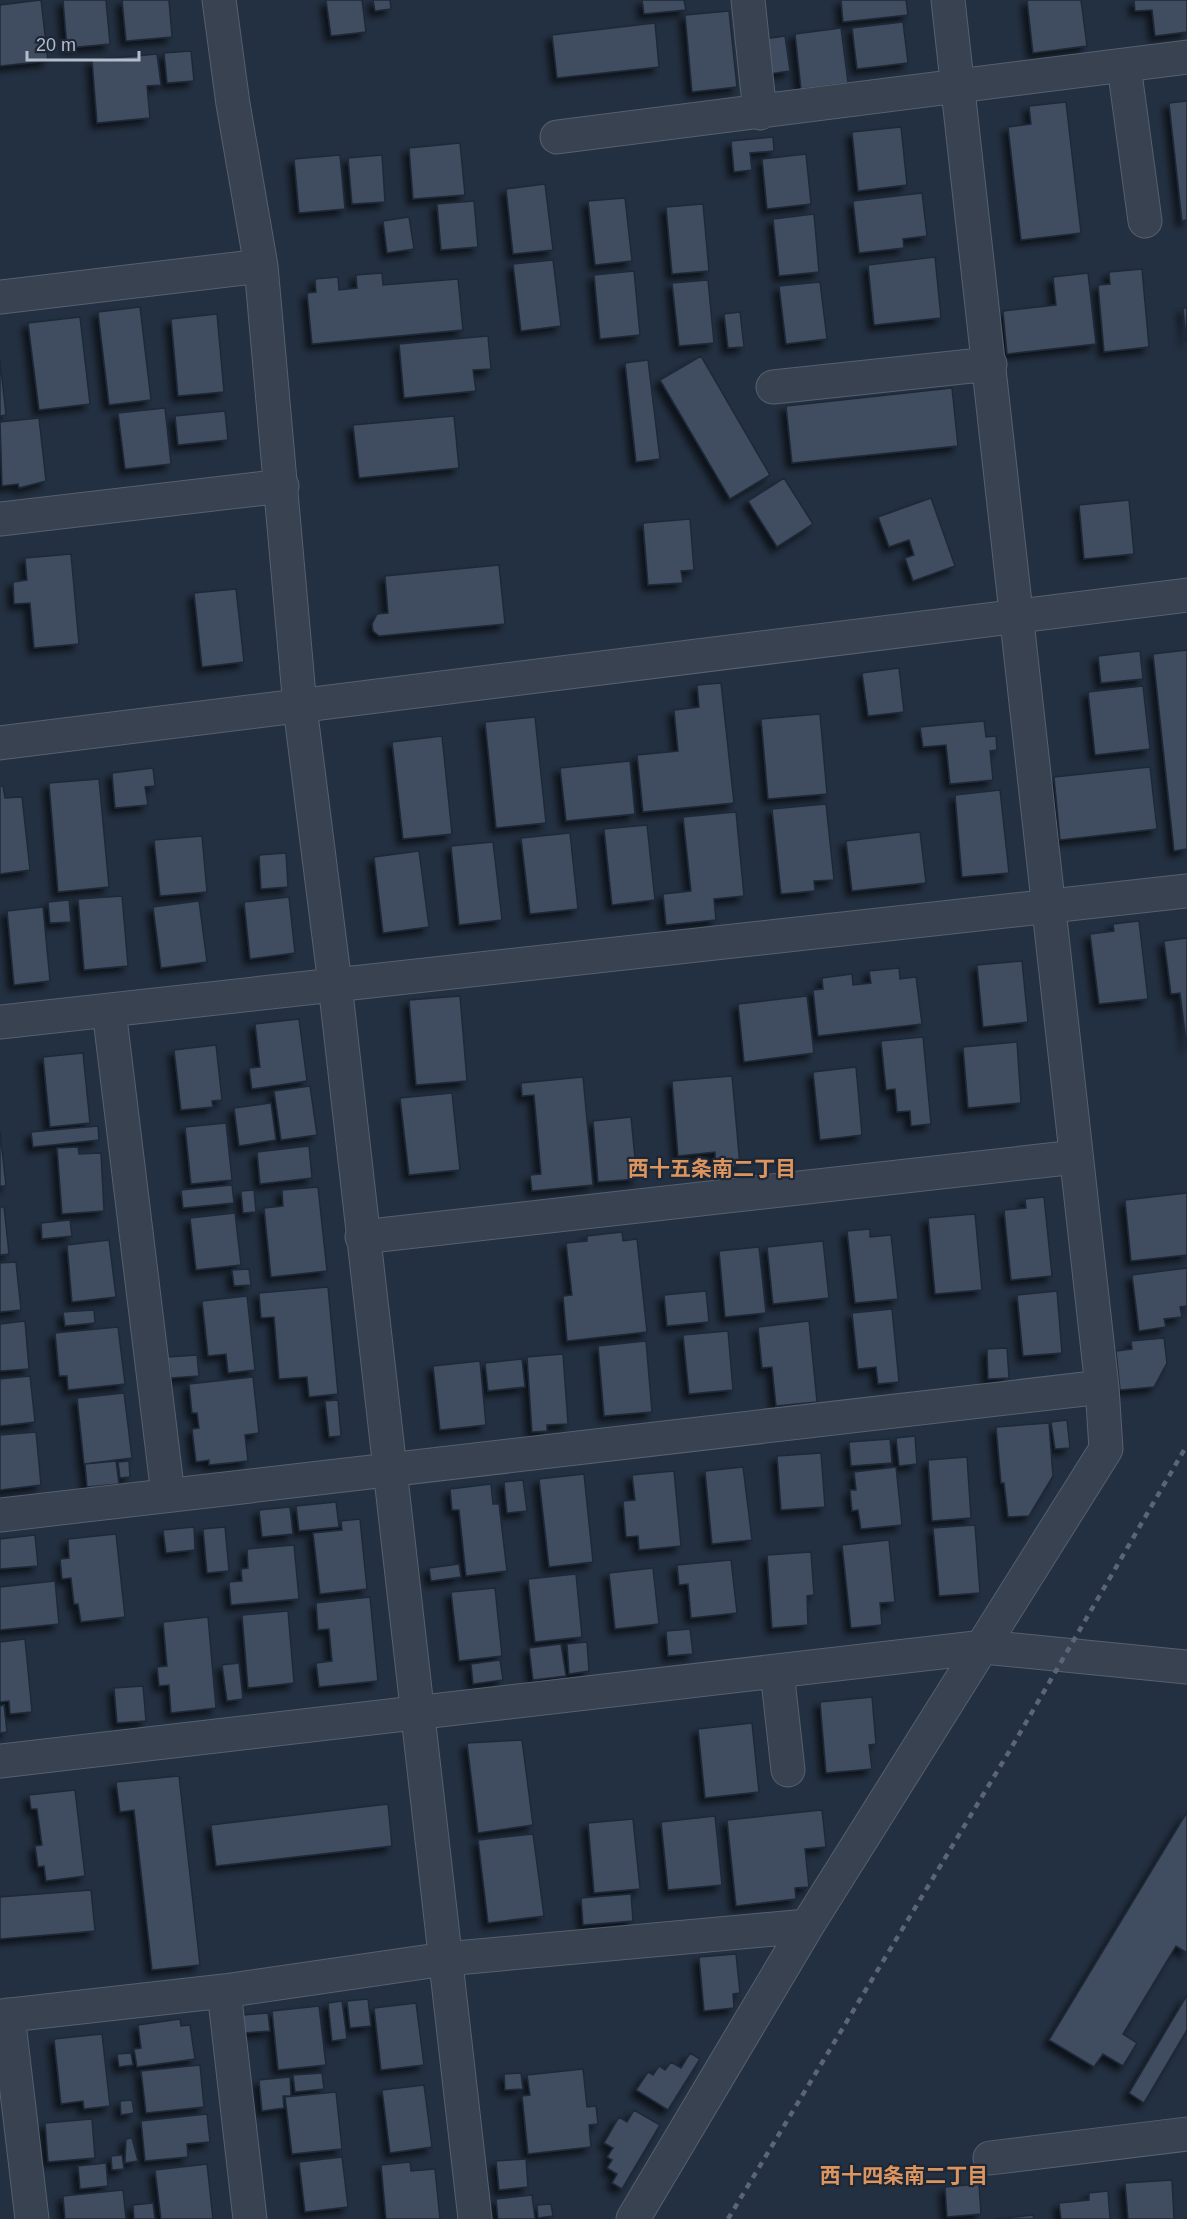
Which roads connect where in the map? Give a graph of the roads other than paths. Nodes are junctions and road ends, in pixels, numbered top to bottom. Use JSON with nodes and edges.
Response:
{"nodes":[{"id":1,"x":219,"y":0,"type":"edge"},
{"id":2,"x":748,"y":0,"type":"edge"},
{"id":3,"x":948,"y":0,"type":"edge"},
{"id":4,"x":1187,"y":57,"type":"edge"},
{"id":5,"x":1124,"y":66,"type":"junction"},
{"id":6,"x":959,"y":86,"type":"junction"},
{"id":7,"x":759,"y":113,"type":"junction"},
{"id":8,"x":557,"y":137,"type":"dead end"},
{"id":9,"x":1145,"y":221,"type":"dead end"},
{"id":10,"x":261,"y":267,"type":"junction"},
{"id":11,"x":0,"y":297,"type":"edge"},
{"id":12,"x":990,"y":364,"type":"junction"},
{"id":13,"x":773,"y":387,"type":"dead end"},
{"id":14,"x":282,"y":486,"type":"junction"},
{"id":15,"x":0,"y":519,"type":"edge"},
{"id":16,"x":1187,"y":595,"type":"edge"},
{"id":17,"x":1015,"y":616,"type":"junction"},
{"id":18,"x":300,"y":707,"type":"junction"},
{"id":19,"x":0,"y":743,"type":"edge"},
{"id":20,"x":1187,"y":891,"type":"edge"},
{"id":21,"x":1049,"y":905,"type":"junction"},
{"id":22,"x":334,"y":984,"type":"junction"},
{"id":23,"x":109,"y":1010,"type":"junction"},
{"id":24,"x":0,"y":1022,"type":"edge"},
{"id":25,"x":1076,"y":1156,"type":"junction"},
{"id":26,"x":362,"y":1238,"type":"junction"},
{"id":27,"x":1102,"y":1386,"type":"junction"},
{"id":28,"x":390,"y":1471,"type":"junction"},
{"id":29,"x":168,"y":1495,"type":"junction"},
{"id":30,"x":0,"y":1515,"type":"edge"},
{"id":31,"x":984,"y":1647,"type":"junction"},
{"id":32,"x":1187,"y":1667,"type":"edge"},
{"id":33,"x":777,"y":1671,"type":"junction"},
{"id":34,"x":416,"y":1714,"type":"junction"},
{"id":35,"x":0,"y":1761,"type":"edge"},
{"id":36,"x":788,"y":1770,"type":"dead end"},
{"id":37,"x":807,"y":1926,"type":"junction"},
{"id":38,"x":445,"y":1959,"type":"junction"},
{"id":39,"x":224,"y":1991,"type":"junction"},
{"id":40,"x":4,"y":2016,"type":"edge"},
{"id":41,"x":1187,"y":2134,"type":"edge"},
{"id":42,"x":990,"y":2158,"type":"dead end"},
{"id":43,"x":32,"y":2219,"type":"edge"},
{"id":44,"x":250,"y":2219,"type":"edge"},
{"id":45,"x":475,"y":2219,"type":"edge"},
{"id":46,"x":633,"y":2219,"type":"edge"}],
"edges":[{"from":1,"to":10,"type":"street"},
{"from":2,"to":7,"type":"street"},
{"from":3,"to":6,"type":"street"},
{"from":4,"to":5,"type":"street"},
{"from":5,"to":6,"type":"street"},
{"from":5,"to":9,"type":"street"},
{"from":6,"to":7,"type":"street"},
{"from":6,"to":12,"type":"street"},
{"from":7,"to":8,"type":"street"},
{"from":10,"to":11,"type":"street"},
{"from":10,"to":14,"type":"street"},
{"from":12,"to":13,"type":"street"},
{"from":12,"to":17,"type":"street"},
{"from":14,"to":15,"type":"street"},
{"from":14,"to":18,"type":"street"},
{"from":16,"to":17,"type":"street"},
{"from":17,"to":18,"type":"street"},
{"from":17,"to":21,"type":"street"},
{"from":18,"to":19,"type":"street"},
{"from":18,"to":22,"type":"street"},
{"from":20,"to":21,"type":"street"},
{"from":21,"to":22,"type":"street"},
{"from":21,"to":25,"type":"street"},
{"from":22,"to":23,"type":"street"},
{"from":22,"to":26,"type":"street"},
{"from":23,"to":24,"type":"street"},
{"from":23,"to":29,"type":"street"},
{"from":25,"to":26,"type":"street"},
{"from":25,"to":27,"type":"street"},
{"from":26,"to":28,"type":"street"},
{"from":27,"to":28,"type":"street"},
{"from":27,"to":31,"type":"street"},
{"from":28,"to":29,"type":"street"},
{"from":28,"to":34,"type":"street"},
{"from":29,"to":30,"type":"street"},
{"from":31,"to":32,"type":"street"},
{"from":31,"to":33,"type":"street"},
{"from":31,"to":37,"type":"street"},
{"from":33,"to":34,"type":"street"},
{"from":33,"to":36,"type":"street"},
{"from":34,"to":35,"type":"street"},
{"from":34,"to":38,"type":"street"},
{"from":37,"to":38,"type":"street"},
{"from":37,"to":46,"type":"street"},
{"from":38,"to":39,"type":"street"},
{"from":38,"to":45,"type":"street"},
{"from":39,"to":40,"type":"street"},
{"from":39,"to":44,"type":"street"},
{"from":40,"to":43,"type":"street"},
{"from":41,"to":42,"type":"street"}]}
